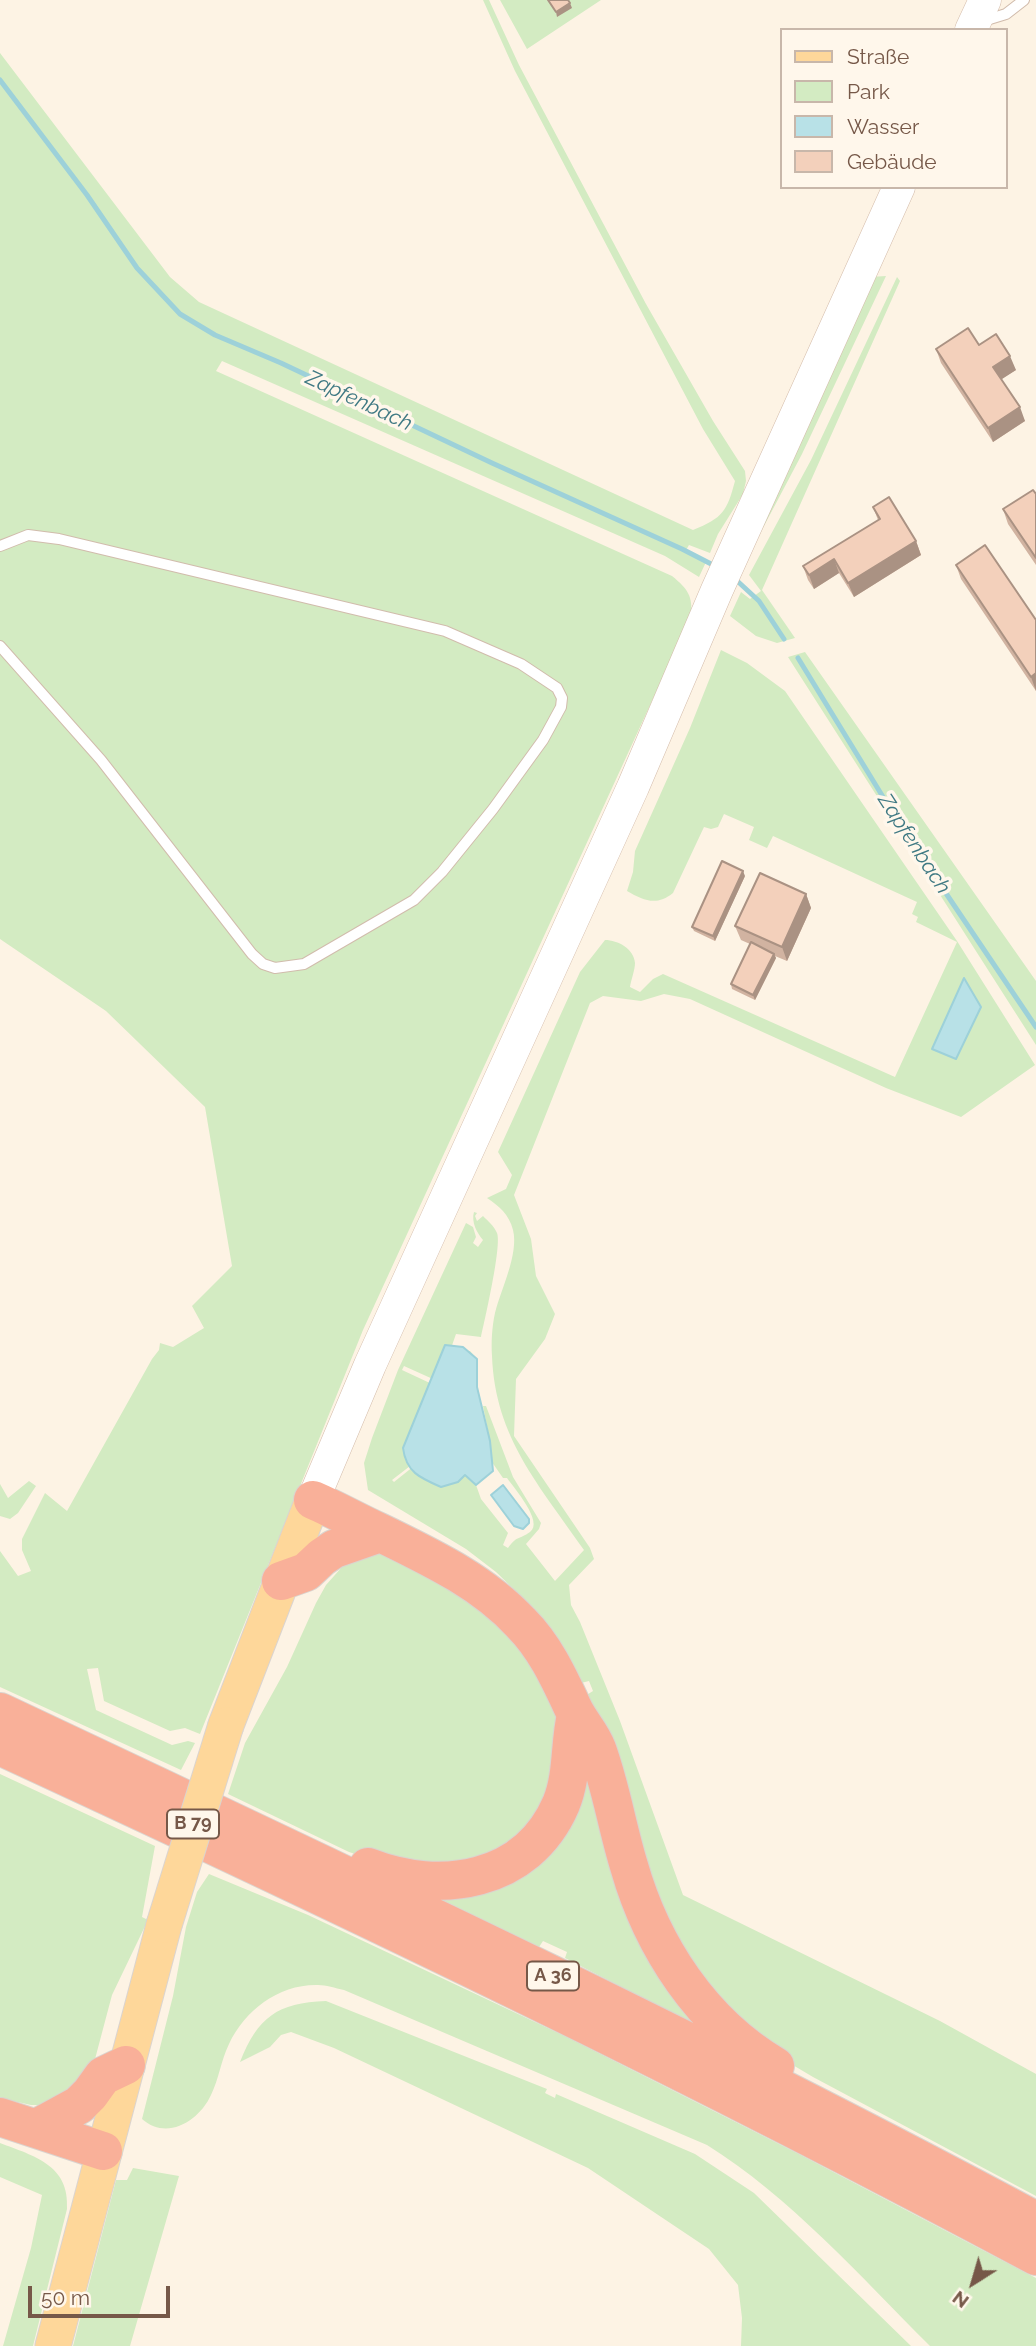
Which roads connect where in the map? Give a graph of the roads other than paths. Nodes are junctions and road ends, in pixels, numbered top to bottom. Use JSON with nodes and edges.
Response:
{"nodes":[{"id":1,"x":1024,"y":0,"type":"edge"},
{"id":2,"x":977,"y":18,"type":"edge"},
{"id":3,"x":898,"y":189,"type":"edge"},
{"id":4,"x":0,"y":546,"type":"edge"},
{"id":5,"x":0,"y":646,"type":"edge"},
{"id":6,"x":313,"y":1500,"type":"junction"},
{"id":7,"x":380,"y":1533,"type":"junction"},
{"id":8,"x":281,"y":1581,"type":"junction"},
{"id":9,"x":0,"y":1712,"type":"edge"},
{"id":10,"x":576,"y":1715,"type":"junction"},
{"id":11,"x":11,"y":1757,"type":"edge"},
{"id":12,"x":277,"y":1843,"type":"junction"},
{"id":13,"x":126,"y":2065,"type":"junction"},
{"id":14,"x":827,"y":2113,"type":"junction"},
{"id":15,"x":0,"y":2117,"type":"edge"},
{"id":16,"x":37,"y":2128,"type":"junction"},
{"id":17,"x":103,"y":2151,"type":"junction"},
{"id":18,"x":1036,"y":2221,"type":"edge"},
{"id":19,"x":1036,"y":2256,"type":"edge"},
{"id":20,"x":53,"y":2346,"type":"edge"}],
"edges":[{"from":1,"to":2,"type":"lane"},
{"from":3,"to":6,"type":"main road"},
{"from":4,"to":5,"type":"lane"},
{"from":6,"to":7,"type":"highway"},
{"from":6,"to":8,"type":"main road"},
{"from":7,"to":8,"type":"highway"},
{"from":7,"to":10,"type":"highway"},
{"from":8,"to":13,"type":"main road","number":"B 79","bridge":true},
{"from":9,"to":12,"type":"highway","number":"A 36"},
{"from":10,"to":12,"type":"highway"},
{"from":10,"to":14,"type":"highway"},
{"from":11,"to":19,"type":"highway","number":"A 36"},
{"from":12,"to":14,"type":"highway","number":"A 36"},
{"from":13,"to":16,"type":"highway"},
{"from":13,"to":17,"type":"main road","number":"B 79"},
{"from":14,"to":18,"type":"highway","number":"A 36"},
{"from":15,"to":16,"type":"highway"},
{"from":16,"to":17,"type":"highway"},
{"from":17,"to":20,"type":"main road","number":"B 79"}]}
